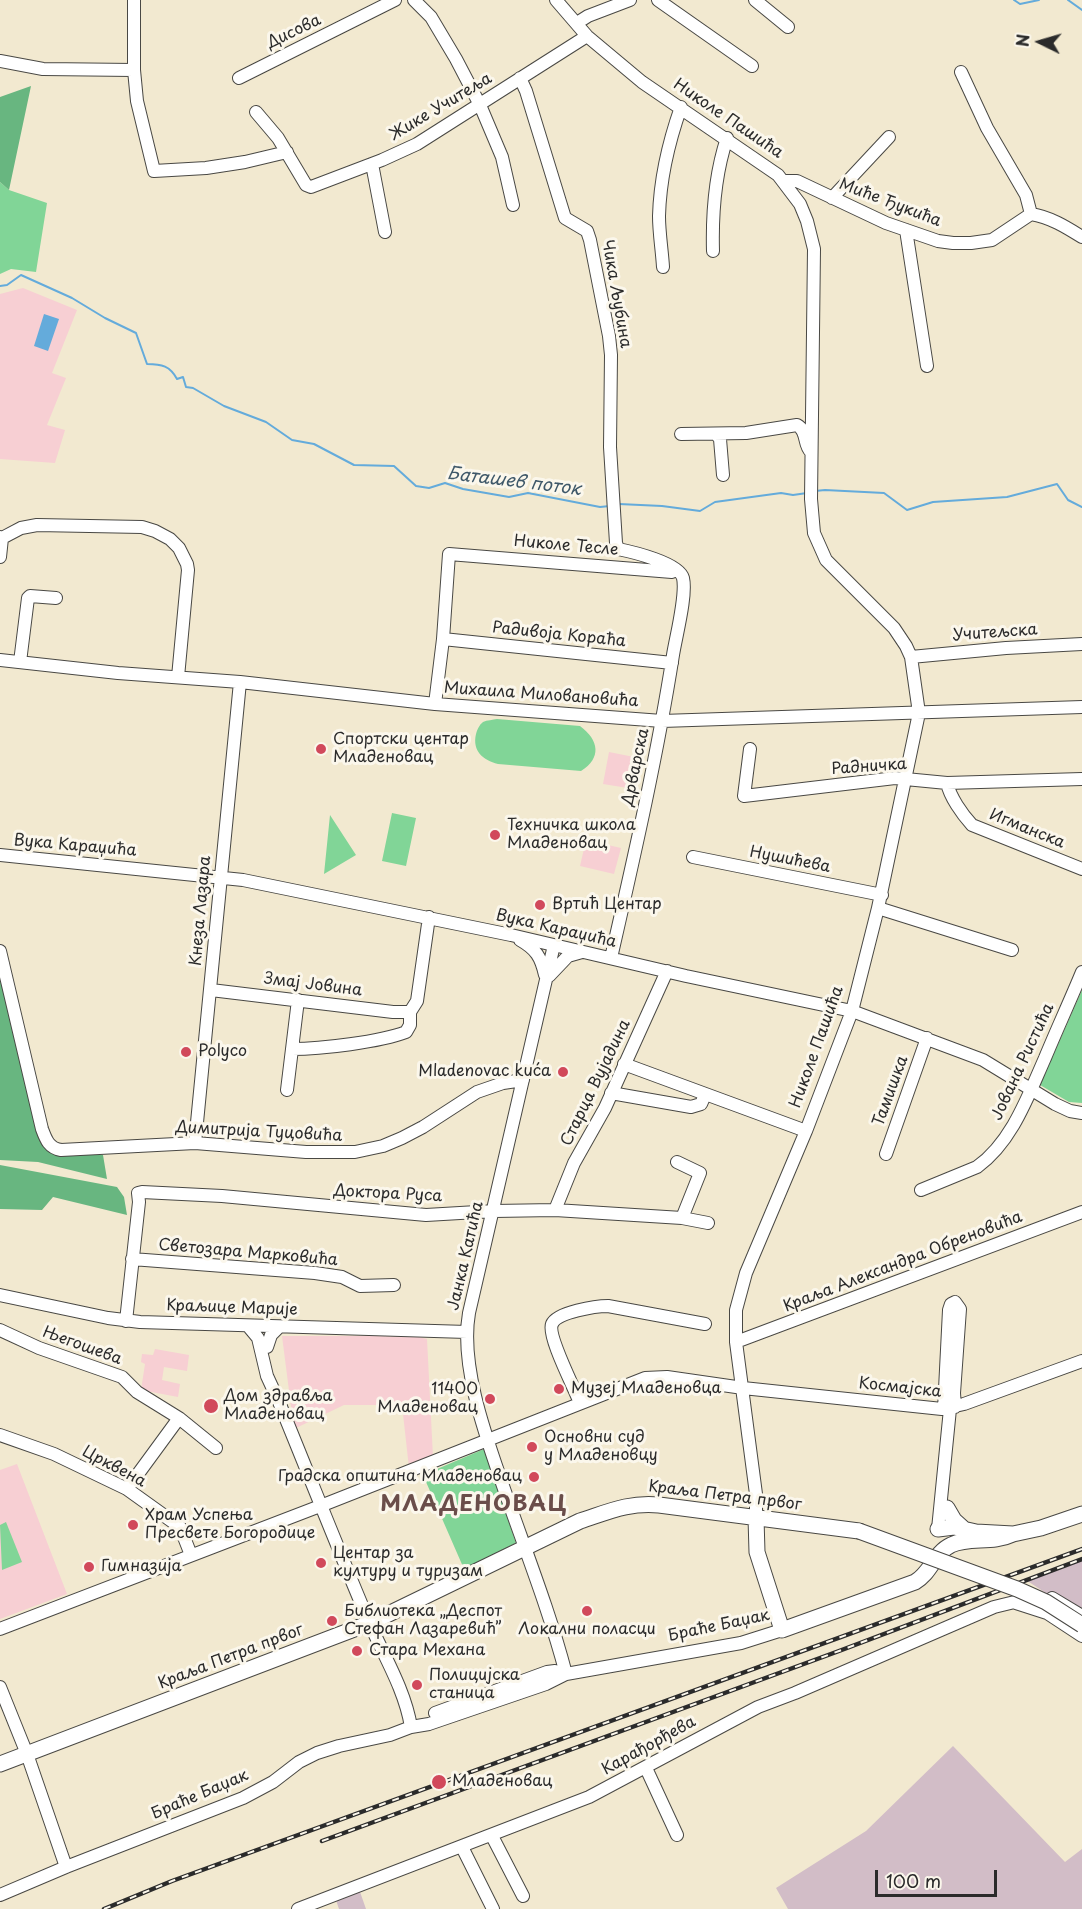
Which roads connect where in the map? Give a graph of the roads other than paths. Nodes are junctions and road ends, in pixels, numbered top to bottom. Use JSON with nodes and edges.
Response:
{"nodes":[{"id":1,"x":134,"y":0,"type":"edge"},
{"id":2,"x":395,"y":0,"type":"edge"},
{"id":3,"x":414,"y":0,"type":"edge"},
{"id":4,"x":556,"y":0,"type":"edge"},
{"id":5,"x":630,"y":0,"type":"edge"},
{"id":6,"x":658,"y":0,"type":"edge"},
{"id":7,"x":755,"y":0,"type":"edge"},
{"id":8,"x":577,"y":23,"type":"junction"},
{"id":9,"x":788,"y":27,"type":"dead end"},
{"id":10,"x":587,"y":36,"type":"junction"},
{"id":11,"x":0,"y":61,"type":"edge"},
{"id":12,"x":752,"y":66,"type":"dead end"},
{"id":13,"x":134,"y":70,"type":"junction"},
{"id":14,"x":961,"y":72,"type":"dead end"},
{"id":15,"x":239,"y":78,"type":"dead end"},
{"id":16,"x":520,"y":78,"type":"junction"},
{"id":17,"x":480,"y":105,"type":"junction"},
{"id":18,"x":681,"y":107,"type":"junction"},
{"id":19,"x":256,"y":112,"type":"dead end"},
{"id":20,"x":889,"y":136,"type":"dead end"},
{"id":21,"x":727,"y":138,"type":"junction"},
{"id":22,"x":287,"y":152,"type":"junction"},
{"id":23,"x":372,"y":164,"type":"junction"},
{"id":24,"x":784,"y":181,"type":"junction"},
{"id":25,"x":817,"y":192,"type":"junction"},
{"id":26,"x":832,"y":198,"type":"junction"},
{"id":27,"x":800,"y":204,"type":"junction"},
{"id":28,"x":513,"y":205,"type":"dead end"},
{"id":29,"x":1031,"y":214,"type":"junction"},
{"id":30,"x":906,"y":230,"type":"junction"},
{"id":31,"x":385,"y":232,"type":"dead end"},
{"id":32,"x":1082,"y":237,"type":"edge"},
{"id":33,"x":713,"y":251,"type":"dead end"},
{"id":34,"x":663,"y":267,"type":"dead end"},
{"id":35,"x":927,"y":366,"type":"dead end"},
{"id":36,"x":681,"y":434,"type":"dead end"},
{"id":37,"x":716,"y":434,"type":"junction"},
{"id":38,"x":813,"y":453,"type":"junction"},
{"id":39,"x":723,"y":475,"type":"dead end"},
{"id":40,"x":1,"y":537,"type":"edge"},
{"id":41,"x":0,"y":557,"type":"edge"},
{"id":42,"x":679,"y":572,"type":"junction"},
{"id":43,"x":56,"y":598,"type":"dead end"},
{"id":44,"x":443,"y":639,"type":"junction"},
{"id":45,"x":1082,"y":644,"type":"edge"},
{"id":46,"x":911,"y":657,"type":"junction"},
{"id":47,"x":0,"y":660,"type":"edge"},
{"id":48,"x":21,"y":662,"type":"junction"},
{"id":49,"x":672,"y":663,"type":"junction"},
{"id":50,"x":178,"y":677,"type":"junction"},
{"id":51,"x":240,"y":681,"type":"junction"},
{"id":52,"x":435,"y":704,"type":"junction"},
{"id":53,"x":1082,"y":707,"type":"edge"},
{"id":54,"x":919,"y":714,"type":"junction"},
{"id":55,"x":662,"y":721,"type":"junction"},
{"id":56,"x":750,"y":749,"type":"dead end"},
{"id":57,"x":907,"y":779,"type":"junction"},
{"id":58,"x":1082,"y":779,"type":"edge"},
{"id":59,"x":947,"y":783,"type":"junction"},
{"id":60,"x":0,"y":855,"type":"edge"},
{"id":61,"x":693,"y":857,"type":"dead end"},
{"id":62,"x":1082,"y":869,"type":"edge"},
{"id":63,"x":220,"y":876,"type":"junction"},
{"id":64,"x":882,"y":895,"type":"junction"},
{"id":65,"x":878,"y":909,"type":"junction"},
{"id":66,"x":429,"y":917,"type":"junction"},
{"id":67,"x":511,"y":935,"type":"junction"},
{"id":68,"x":554,"y":945,"type":"junction"},
{"id":69,"x":1012,"y":950,"type":"dead end"},
{"id":70,"x":0,"y":951,"type":"edge"},
{"id":71,"x":584,"y":952,"type":"junction"},
{"id":72,"x":612,"y":958,"type":"junction"},
{"id":73,"x":667,"y":971,"type":"junction"},
{"id":74,"x":1082,"y":972,"type":"edge"},
{"id":75,"x":546,"y":979,"type":"junction"},
{"id":76,"x":211,"y":990,"type":"junction"},
{"id":77,"x":298,"y":1000,"type":"junction"},
{"id":78,"x":852,"y":1011,"type":"junction"},
{"id":79,"x":410,"y":1012,"type":"junction"},
{"id":80,"x":927,"y":1038,"type":"junction"},
{"id":81,"x":292,"y":1049,"type":"junction"},
{"id":82,"x":624,"y":1064,"type":"junction"},
{"id":83,"x":524,"y":1080,"type":"junction"},
{"id":84,"x":1031,"y":1089,"type":"junction"},
{"id":85,"x":287,"y":1090,"type":"dead end"},
{"id":86,"x":611,"y":1093,"type":"junction"},
{"id":87,"x":705,"y":1095,"type":"junction"},
{"id":88,"x":1082,"y":1113,"type":"edge"},
{"id":89,"x":806,"y":1131,"type":"junction"},
{"id":90,"x":195,"y":1143,"type":"junction"},
{"id":91,"x":886,"y":1154,"type":"dead end"},
{"id":92,"x":677,"y":1162,"type":"dead end"},
{"id":93,"x":921,"y":1190,"type":"dead end"},
{"id":94,"x":494,"y":1210,"type":"junction"},
{"id":95,"x":555,"y":1210,"type":"junction"},
{"id":96,"x":1082,"y":1212,"type":"edge"},
{"id":97,"x":682,"y":1218,"type":"junction"},
{"id":98,"x":708,"y":1223,"type":"dead end"},
{"id":99,"x":132,"y":1259,"type":"junction"},
{"id":100,"x":394,"y":1285,"type":"dead end"},
{"id":101,"x":0,"y":1295,"type":"edge"},
{"id":102,"x":126,"y":1321,"type":"junction"},
{"id":103,"x":705,"y":1324,"type":"dead end"},
{"id":104,"x":251,"y":1326,"type":"junction"},
{"id":105,"x":279,"y":1327,"type":"junction"},
{"id":106,"x":0,"y":1330,"type":"edge"},
{"id":107,"x":466,"y":1332,"type":"junction"},
{"id":108,"x":736,"y":1342,"type":"junction"},
{"id":109,"x":267,"y":1347,"type":"junction"},
{"id":110,"x":1082,"y":1361,"type":"edge"},
{"id":111,"x":742,"y":1388,"type":"junction"},
{"id":112,"x":279,"y":1402,"type":"junction"},
{"id":113,"x":580,"y":1403,"type":"junction"},
{"id":114,"x":950,"y":1408,"type":"junction"},
{"id":115,"x":179,"y":1418,"type":"junction"},
{"id":116,"x":0,"y":1435,"type":"edge"},
{"id":117,"x":487,"y":1441,"type":"junction"},
{"id":118,"x":216,"y":1448,"type":"dead end"},
{"id":119,"x":945,"y":1460,"type":"junction"},
{"id":120,"x":127,"y":1489,"type":"junction"},
{"id":121,"x":321,"y":1506,"type":"junction"},
{"id":122,"x":947,"y":1508,"type":"junction"},
{"id":123,"x":1082,"y":1514,"type":"edge"},
{"id":124,"x":756,"y":1518,"type":"junction"},
{"id":125,"x":943,"y":1530,"type":"junction"},
{"id":126,"x":964,"y":1535,"type":"junction"},
{"id":127,"x":524,"y":1548,"type":"junction"},
{"id":128,"x":191,"y":1555,"type":"junction"},
{"id":129,"x":938,"y":1555,"type":"junction"},
{"id":130,"x":909,"y":1583,"type":"junction"},
{"id":131,"x":1012,"y":1602,"type":"junction"},
{"id":132,"x":1082,"y":1616,"type":"edge"},
{"id":133,"x":369,"y":1623,"type":"junction"},
{"id":134,"x":1082,"y":1625,"type":"edge"},
{"id":135,"x":0,"y":1629,"type":"edge"},
{"id":136,"x":782,"y":1630,"type":"junction"},
{"id":137,"x":1082,"y":1636,"type":"edge"},
{"id":138,"x":566,"y":1674,"type":"junction"},
{"id":139,"x":0,"y":1687,"type":"edge"},
{"id":140,"x":411,"y":1727,"type":"junction"},
{"id":141,"x":27,"y":1754,"type":"junction"},
{"id":142,"x":0,"y":1764,"type":"edge"},
{"id":143,"x":646,"y":1767,"type":"junction"},
{"id":144,"x":676,"y":1835,"type":"dead end"},
{"id":145,"x":492,"y":1836,"type":"junction"},
{"id":146,"x":462,"y":1847,"type":"junction"},
{"id":147,"x":66,"y":1867,"type":"junction"},
{"id":148,"x":0,"y":1895,"type":"edge"},
{"id":149,"x":523,"y":1896,"type":"dead end"},
{"id":150,"x":298,"y":1909,"type":"edge"},
{"id":151,"x":493,"y":1909,"type":"edge"}],
"edges":[{"from":1,"to":13,"type":"street"},
{"from":2,"to":15,"type":"street","name":"Дисова"},
{"from":3,"to":17,"type":"street"},
{"from":4,"to":8,"type":"street","name":"Николе Пашића"},
{"from":5,"to":8,"type":"street"},
{"from":6,"to":12,"type":"street"},
{"from":7,"to":9,"type":"street"},
{"from":8,"to":10,"type":"street","name":"Николе Пашића"},
{"from":10,"to":16,"type":"street","name":"Жике Учитеља"},
{"from":10,"to":18,"type":"street","name":"Николе Пашића"},
{"from":11,"to":13,"type":"street"},
{"from":13,"to":22,"type":"street"},
{"from":14,"to":29,"type":"street"},
{"from":16,"to":17,"type":"street","name":"Жике Учитеља"},
{"from":16,"to":42,"type":"street","name":"Чика Љубина"},
{"from":17,"to":23,"type":"street","name":"Жике Учитеља"},
{"from":17,"to":28,"type":"street"},
{"from":18,"to":21,"type":"street","name":"Николе Пашића"},
{"from":18,"to":34,"type":"street"},
{"from":19,"to":22,"type":"street","name":"Жике Учитеља"},
{"from":20,"to":26,"type":"street"},
{"from":21,"to":24,"type":"street","name":"Николе Пашића"},
{"from":21,"to":33,"type":"street"},
{"from":22,"to":23,"type":"street","name":"Жике Учитеља"},
{"from":23,"to":31,"type":"street"},
{"from":24,"to":25,"type":"street","name":"Миће Ђукића"},
{"from":24,"to":27,"type":"street","name":"Николе Пашића"},
{"from":25,"to":26,"type":"street","name":"Миће Ђукића"},
{"from":25,"to":27,"type":"street"},
{"from":26,"to":30,"type":"street","name":"Миће Ђукића"},
{"from":27,"to":38,"type":"street","name":"Николе Пашића"},
{"from":29,"to":30,"type":"street","name":"Миће Ђукића"},
{"from":29,"to":32,"type":"street"},
{"from":30,"to":35,"type":"street"},
{"from":36,"to":37,"type":"street"},
{"from":37,"to":38,"type":"street"},
{"from":37,"to":39,"type":"street"},
{"from":38,"to":46,"type":"street","name":"Николе Пашића"},
{"from":40,"to":41,"type":"street"},
{"from":40,"to":50,"type":"street"},
{"from":42,"to":44,"type":"street","name":"Николе Тесле"},
{"from":42,"to":49,"type":"street","name":"Дрварска"},
{"from":43,"to":48,"type":"street"},
{"from":44,"to":49,"type":"street","name":"Радивоја Кораћа"},
{"from":44,"to":52,"type":"street"},
{"from":45,"to":46,"type":"street","name":"Учитељска"},
{"from":46,"to":54,"type":"street","name":"Николе Пашића"},
{"from":47,"to":48,"type":"street","name":"Михаила Миловановића"},
{"from":48,"to":50,"type":"street","name":"Михаила Миловановића"},
{"from":49,"to":55,"type":"street","name":"Дрварска"},
{"from":50,"to":51,"type":"street","name":"Михаила Миловановића"},
{"from":51,"to":52,"type":"street","name":"Михаила Миловановића"},
{"from":51,"to":63,"type":"street","name":"Кнеза Лазара"},
{"from":52,"to":55,"type":"street","name":"Михаила Миловановића"},
{"from":53,"to":54,"type":"street","name":"Михаила Миловановића"},
{"from":54,"to":55,"type":"street","name":"Михаила Миловановића"},
{"from":54,"to":57,"type":"street","name":"Николе Пашића"},
{"from":55,"to":72,"type":"street","name":"Дрварска"},
{"from":56,"to":57,"type":"street","name":"Радничка"},
{"from":57,"to":59,"type":"street","name":"Радничка"},
{"from":57,"to":64,"type":"street","name":"Николе Пашића"},
{"from":58,"to":59,"type":"street","name":"Радничка"},
{"from":59,"to":62,"type":"street","name":"Игманска"},
{"from":60,"to":63,"type":"street","name":"Вука Караџића"},
{"from":61,"to":64,"type":"street","name":"Нушићева"},
{"from":63,"to":66,"type":"street","name":"Вука Караџића"},
{"from":63,"to":76,"type":"street","name":"Кнеза Лазара"},
{"from":64,"to":65,"type":"street","name":"Николе Пашића"},
{"from":65,"to":69,"type":"street"},
{"from":65,"to":78,"type":"street","name":"Николе Пашића"},
{"from":66,"to":67,"type":"street","name":"Вука Караџића"},
{"from":66,"to":79,"type":"street"},
{"from":67,"to":68,"type":"street","name":"Вука Караџића"},
{"from":67,"to":75,"type":"street"},
{"from":68,"to":71,"type":"street","name":"Вука Караџића"},
{"from":68,"to":75,"type":"street","name":"Јанка Катића"},
{"from":70,"to":90,"type":"street","name":"Димитрија Туцовића"},
{"from":71,"to":72,"type":"street","name":"Вука Караџића"},
{"from":71,"to":75,"type":"street"},
{"from":72,"to":73,"type":"street","name":"Вука Караџића"},
{"from":73,"to":78,"type":"street","name":"Вука Караџића"},
{"from":73,"to":82,"type":"street","name":"Старца Вујадина"},
{"from":74,"to":84,"type":"street","name":"Јована Ристића"},
{"from":75,"to":83,"type":"street","name":"Јанка Катића"},
{"from":76,"to":77,"type":"street","name":"Змај Јовина"},
{"from":76,"to":90,"type":"street","name":"Кнеза Лазара"},
{"from":77,"to":79,"type":"street","name":"Змај Јовина"},
{"from":77,"to":81,"type":"street"},
{"from":78,"to":80,"type":"street","name":"Вука Караџића"},
{"from":78,"to":89,"type":"street","name":"Николе Пашића"},
{"from":79,"to":81,"type":"street"},
{"from":80,"to":84,"type":"street","name":"Вука Караџића"},
{"from":80,"to":91,"type":"street","name":"Тамишка"},
{"from":81,"to":85,"type":"street"},
{"from":82,"to":86,"type":"street","name":"Старца Вујадина"},
{"from":82,"to":87,"type":"street"},
{"from":83,"to":90,"type":"street","name":"Димитрија Туцовића"},
{"from":83,"to":94,"type":"street","name":"Јанка Катића"},
{"from":84,"to":88,"type":"street","name":"Вука Караџића"},
{"from":84,"to":93,"type":"street","name":"Јована Ристића"},
{"from":86,"to":87,"type":"street"},
{"from":86,"to":95,"type":"street","name":"Старца Вујадина"},
{"from":87,"to":89,"type":"street"},
{"from":89,"to":108,"type":"street","name":"Николе Пашића"},
{"from":92,"to":97,"type":"street"},
{"from":94,"to":95,"type":"street","name":"Доктора Руса"},
{"from":94,"to":99,"type":"street","name":"Доктора Руса"},
{"from":94,"to":107,"type":"street","name":"Јанка Катића"},
{"from":95,"to":97,"type":"street","name":"Доктора Руса"},
{"from":96,"to":108,"type":"street","name":"Краља Александра Обреновића"},
{"from":97,"to":98,"type":"street","name":"Доктора Руса"},
{"from":99,"to":100,"type":"street","name":"Светозара Марковића"},
{"from":99,"to":102,"type":"street"},
{"from":101,"to":102,"type":"street","name":"Краљице Марије"},
{"from":102,"to":104,"type":"street","name":"Краљице Марије"},
{"from":103,"to":113,"type":"street"},
{"from":104,"to":105,"type":"street","name":"Краљице Марије"},
{"from":104,"to":109,"type":"street"},
{"from":104,"to":112,"type":"street"},
{"from":105,"to":107,"type":"street","name":"Краљице Марије"},
{"from":105,"to":109,"type":"street"},
{"from":106,"to":115,"type":"street","name":"Његошева"},
{"from":107,"to":117,"type":"street","name":"Јанка Катића"},
{"from":108,"to":111,"type":"street","name":"Николе Пашића"},
{"from":109,"to":112,"type":"street"},
{"from":110,"to":114,"type":"street","name":"Космајска"},
{"from":111,"to":113,"type":"street"},
{"from":111,"to":114,"type":"street","name":"Космајска"},
{"from":111,"to":124,"type":"street","name":"Николе Пашића"},
{"from":112,"to":121,"type":"street"},
{"from":113,"to":117,"type":"street"},
{"from":114,"to":114,"type":"street"},
{"from":114,"to":119,"type":"street"},
{"from":115,"to":118,"type":"street","name":"Његошева"},
{"from":115,"to":120,"type":"street"},
{"from":116,"to":120,"type":"street","name":"Црквена"},
{"from":117,"to":121,"type":"street"},
{"from":117,"to":127,"type":"street","name":"Јанка Катића"},
{"from":119,"to":122,"type":"street"},
{"from":119,"to":125,"type":"street"},
{"from":120,"to":128,"type":"street","name":"Црквена"},
{"from":121,"to":128,"type":"street"},
{"from":121,"to":133,"type":"street"},
{"from":122,"to":125,"type":"street"},
{"from":122,"to":126,"type":"main road"},
{"from":123,"to":126,"type":"main road","name":"Браће Баџак"},
{"from":124,"to":127,"type":"main road","name":"Краља Петра првог"},
{"from":124,"to":134,"type":"main road","name":"Краља Петра првог","bridge":true},
{"from":124,"to":136,"type":"main road","name":"Николе Пашића"},
{"from":125,"to":126,"type":"main road"},
{"from":125,"to":129,"type":"street"},
{"from":125,"to":130,"type":"main road"},
{"from":126,"to":129,"type":"main road","name":"Браће Баџак"},
{"from":127,"to":133,"type":"main road","name":"Краља Петра првог"},
{"from":127,"to":138,"type":"street","name":"Јанка Катића"},
{"from":128,"to":135,"type":"street"},
{"from":129,"to":130,"type":"main road","name":"Браће Баџак"},
{"from":130,"to":136,"type":"main road","name":"Браће Баџак"},
{"from":131,"to":132,"type":"street","name":"Карађорђева"},
{"from":131,"to":137,"type":"street"},
{"from":131,"to":143,"type":"street","name":"Карађорђева"},
{"from":133,"to":140,"type":"street"},
{"from":133,"to":141,"type":"main road","name":"Краља Петра првог"},
{"from":136,"to":138,"type":"street","name":"Браће Баџак"},
{"from":138,"to":140,"type":"street","name":"Браће Баџак"},
{"from":139,"to":141,"type":"street"},
{"from":140,"to":147,"type":"street","name":"Браће Баџак"},
{"from":141,"to":142,"type":"main road","name":"Краља Петра првог"},
{"from":141,"to":147,"type":"street"},
{"from":143,"to":144,"type":"street"},
{"from":143,"to":145,"type":"street","name":"Карађорђева"},
{"from":145,"to":146,"type":"street","name":"Карађорђева"},
{"from":145,"to":149,"type":"street"},
{"from":146,"to":150,"type":"street","name":"Карађорђева"},
{"from":146,"to":151,"type":"street"},
{"from":147,"to":148,"type":"street","name":"Браће Баџак"}]}
